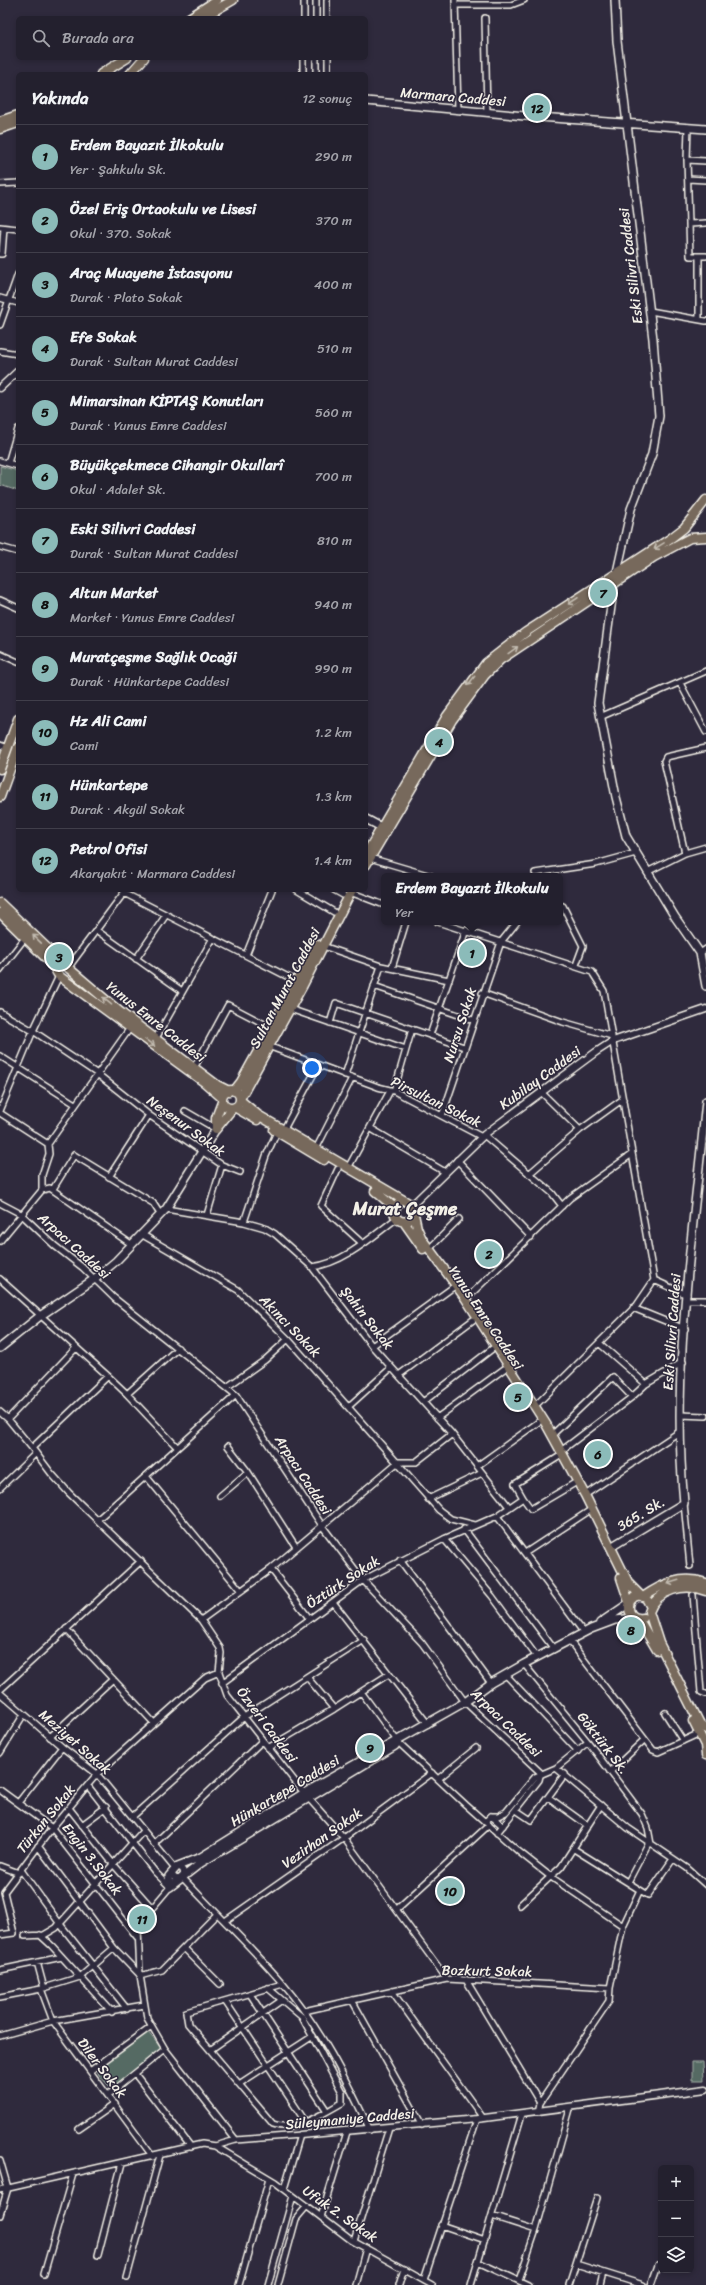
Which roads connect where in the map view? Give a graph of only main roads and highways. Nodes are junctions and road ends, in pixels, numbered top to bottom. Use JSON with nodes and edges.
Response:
{"nodes":[{"id":1,"x":217,"y":0,"type":"edge"},
{"id":2,"x":233,"y":0,"type":"edge"},
{"id":3,"x":615,"y":0,"type":"edge"},
{"id":4,"x":192,"y":16,"type":"edge"},
{"id":5,"x":205,"y":16,"type":"edge"},
{"id":6,"x":124,"y":60,"type":"edge"},
{"id":7,"x":142,"y":60,"type":"edge"},
{"id":8,"x":113,"y":66,"type":"junction"},
{"id":9,"x":104,"y":72,"type":"edge"},
{"id":10,"x":128,"y":72,"type":"edge"},
{"id":11,"x":133,"y":72,"type":"edge"},
{"id":12,"x":368,"y":101,"type":"edge"},
{"id":13,"x":16,"y":116,"type":"edge"},
{"id":14,"x":0,"y":121,"type":"edge"},
{"id":15,"x":627,"y":122,"type":"junction"},
{"id":16,"x":16,"y":124,"type":"edge"},
{"id":17,"x":0,"y":129,"type":"edge"},
{"id":18,"x":706,"y":129,"type":"edge"},
{"id":19,"x":706,"y":500,"type":"edge"},
{"id":20,"x":672,"y":537,"type":"junction"},
{"id":21,"x":706,"y":537,"type":"edge"},
{"id":22,"x":678,"y":544,"type":"junction"},
{"id":23,"x":617,"y":572,"type":"junction"},
{"id":24,"x":614,"y":584,"type":"junction"},
{"id":25,"x":16,"y":723,"type":"edge"},
{"id":26,"x":4,"y":747,"type":"edge"},
{"id":27,"x":16,"y":749,"type":"edge"},
{"id":28,"x":16,"y":752,"type":"edge"},
{"id":29,"x":422,"y":763,"type":"junction"},
{"id":30,"x":0,"y":770,"type":"edge"},
{"id":31,"x":0,"y":797,"type":"edge"},
{"id":32,"x":368,"y":820,"type":"edge"},
{"id":33,"x":384,"y":829,"type":"junction"},
{"id":34,"x":368,"y":853,"type":"edge"},
{"id":35,"x":348,"y":892,"type":"edge"},
{"id":36,"x":0,"y":903,"type":"edge"},
{"id":37,"x":0,"y":913,"type":"edge"},
{"id":38,"x":703,"y":951,"type":"edge"},
{"id":39,"x":68,"y":968,"type":"junction"},
{"id":40,"x":60,"y":975,"type":"junction"},
{"id":41,"x":706,"y":986,"type":"edge"},
{"id":42,"x":231,"y":1091,"type":"junction"},
{"id":43,"x":222,"y":1099,"type":"junction"},
{"id":44,"x":240,"y":1099,"type":"junction"},
{"id":45,"x":706,"y":1101,"type":"edge"},
{"id":46,"x":234,"y":1108,"type":"junction"},
{"id":47,"x":216,"y":1129,"type":"junction"},
{"id":48,"x":280,"y":1130,"type":"junction"},
{"id":49,"x":409,"y":1204,"type":"junction"},
{"id":50,"x":395,"y":1208,"type":"junction"},
{"id":51,"x":414,"y":1214,"type":"junction"},
{"id":52,"x":400,"y":1220,"type":"junction"},
{"id":53,"x":0,"y":1348,"type":"edge"},
{"id":54,"x":561,"y":1454,"type":"junction"},
{"id":55,"x":684,"y":1503,"type":"joint"},
{"id":56,"x":609,"y":1548,"type":"junction"},
{"id":57,"x":706,"y":1583,"type":"edge"},
{"id":58,"x":706,"y":1591,"type":"edge"},
{"id":59,"x":642,"y":1596,"type":"junction"},
{"id":60,"x":629,"y":1603,"type":"junction"},
{"id":61,"x":650,"y":1610,"type":"junction"},
{"id":62,"x":637,"y":1618,"type":"junction"},
{"id":63,"x":588,"y":1631,"type":"junction"},
{"id":64,"x":703,"y":1731,"type":"edge"},
{"id":65,"x":706,"y":1755,"type":"edge"},
{"id":66,"x":307,"y":1795,"type":"junction"}],
"edges":[{"from":1,"to":4,"type":"main road"},
{"from":2,"to":5,"type":"main road"},
{"from":3,"to":15,"type":"main road","name":"Eski Silivri Caddesi"},
{"from":6,"to":8,"type":"main road"},
{"from":7,"to":11,"type":"main road"},
{"from":8,"to":9,"type":"main road"},
{"from":8,"to":10,"type":"main road"},
{"from":12,"to":15,"type":"main road","name":"Marmara Caddesi"},
{"from":13,"to":14,"type":"main road"},
{"from":15,"to":18,"type":"main road","name":"Marmara Caddesi"},
{"from":15,"to":23,"type":"main road","name":"Eski Silivri Caddesi"},
{"from":16,"to":17,"type":"main road"},
{"from":19,"to":20,"type":"main road"},
{"from":20,"to":22,"type":"main road"},
{"from":20,"to":23,"type":"main road","one_way":true},
{"from":21,"to":22,"type":"main road"},
{"from":22,"to":24,"type":"main road"},
{"from":23,"to":24,"type":"main road"},
{"from":23,"to":29,"type":"main road","one_way":true},
{"from":29,"to":24,"type":"main road","one_way":true},
{"from":24,"to":38,"type":"main road"},
{"from":25,"to":26,"type":"main road"},
{"from":26,"to":27,"type":"main road"},
{"from":26,"to":30,"type":"main road"},
{"from":28,"to":31,"type":"main road"},
{"from":29,"to":33,"type":"main road"},
{"from":32,"to":33,"type":"main road"},
{"from":33,"to":34,"type":"main road"},
{"from":35,"to":42,"type":"main road","name":"Sultan Murat Caddesi"},
{"from":35,"to":44,"type":"main road","name":"Sultan Murat Caddesi"},
{"from":39,"to":36,"type":"main road","name":"Yunus Emre Caddesi","one_way":true},
{"from":37,"to":40,"type":"main road"},
{"from":38,"to":41,"type":"main road"},
{"from":39,"to":40,"type":"main road"},
{"from":39,"to":40,"type":"main road"},
{"from":42,"to":39,"type":"main road","name":"Yunus Emre Caddesi","one_way":true},
{"from":40,"to":43,"type":"main road","one_way":true},
{"from":42,"to":43,"type":"main road","name":"Sultan Murat Caddesi"},
{"from":42,"to":44,"type":"main road","name":"Yunus Emre Caddesi"},
{"from":43,"to":46,"type":"main road"},
{"from":43,"to":47,"type":"main road"},
{"from":44,"to":46,"type":"main road","name":"Sultan Murat Caddesi"},
{"from":44,"to":48,"type":"main road"},
{"from":45,"to":55,"type":"main road","name":"Eski Silivri Caddesi"},
{"from":46,"to":47,"type":"main road","name":"Sultan Murat Caddesi"},
{"from":46,"to":48,"type":"main road"},
{"from":47,"to":53,"type":"main road"},
{"from":48,"to":49,"type":"main road"},
{"from":48,"to":50,"type":"main road"},
{"from":49,"to":50,"type":"main road"},
{"from":49,"to":51,"type":"main road"},
{"from":50,"to":52,"type":"main road"},
{"from":51,"to":52,"type":"main road"},
{"from":51,"to":54,"type":"main road"},
{"from":52,"to":54,"type":"main road","name":"Yunus Emre Caddesi"},
{"from":54,"to":56,"type":"main road","name":"Yunus Emre Caddesi"},
{"from":54,"to":56,"type":"main road"},
{"from":55,"to":56,"type":"main road","name":"365. Sk."},
{"from":56,"to":59,"type":"main road"},
{"from":56,"to":60,"type":"main road","name":"Yunus Emre Caddesi"},
{"from":57,"to":59,"type":"main road","one_way":true},
{"from":58,"to":61,"type":"main road"},
{"from":59,"to":60,"type":"main road"},
{"from":59,"to":61,"type":"main road"},
{"from":60,"to":62,"type":"main road"},
{"from":60,"to":63,"type":"main road"},
{"from":61,"to":62,"type":"main road"},
{"from":61,"to":64,"type":"main road"},
{"from":62,"to":63,"type":"main road"},
{"from":62,"to":64,"type":"main road"},
{"from":63,"to":66,"type":"main road","name":"Hünkartepe Caddesi"},
{"from":64,"to":65,"type":"main road"},
{"from":66,"to":66,"type":"main road","name":"Hünkartepe Caddesi"}]}
